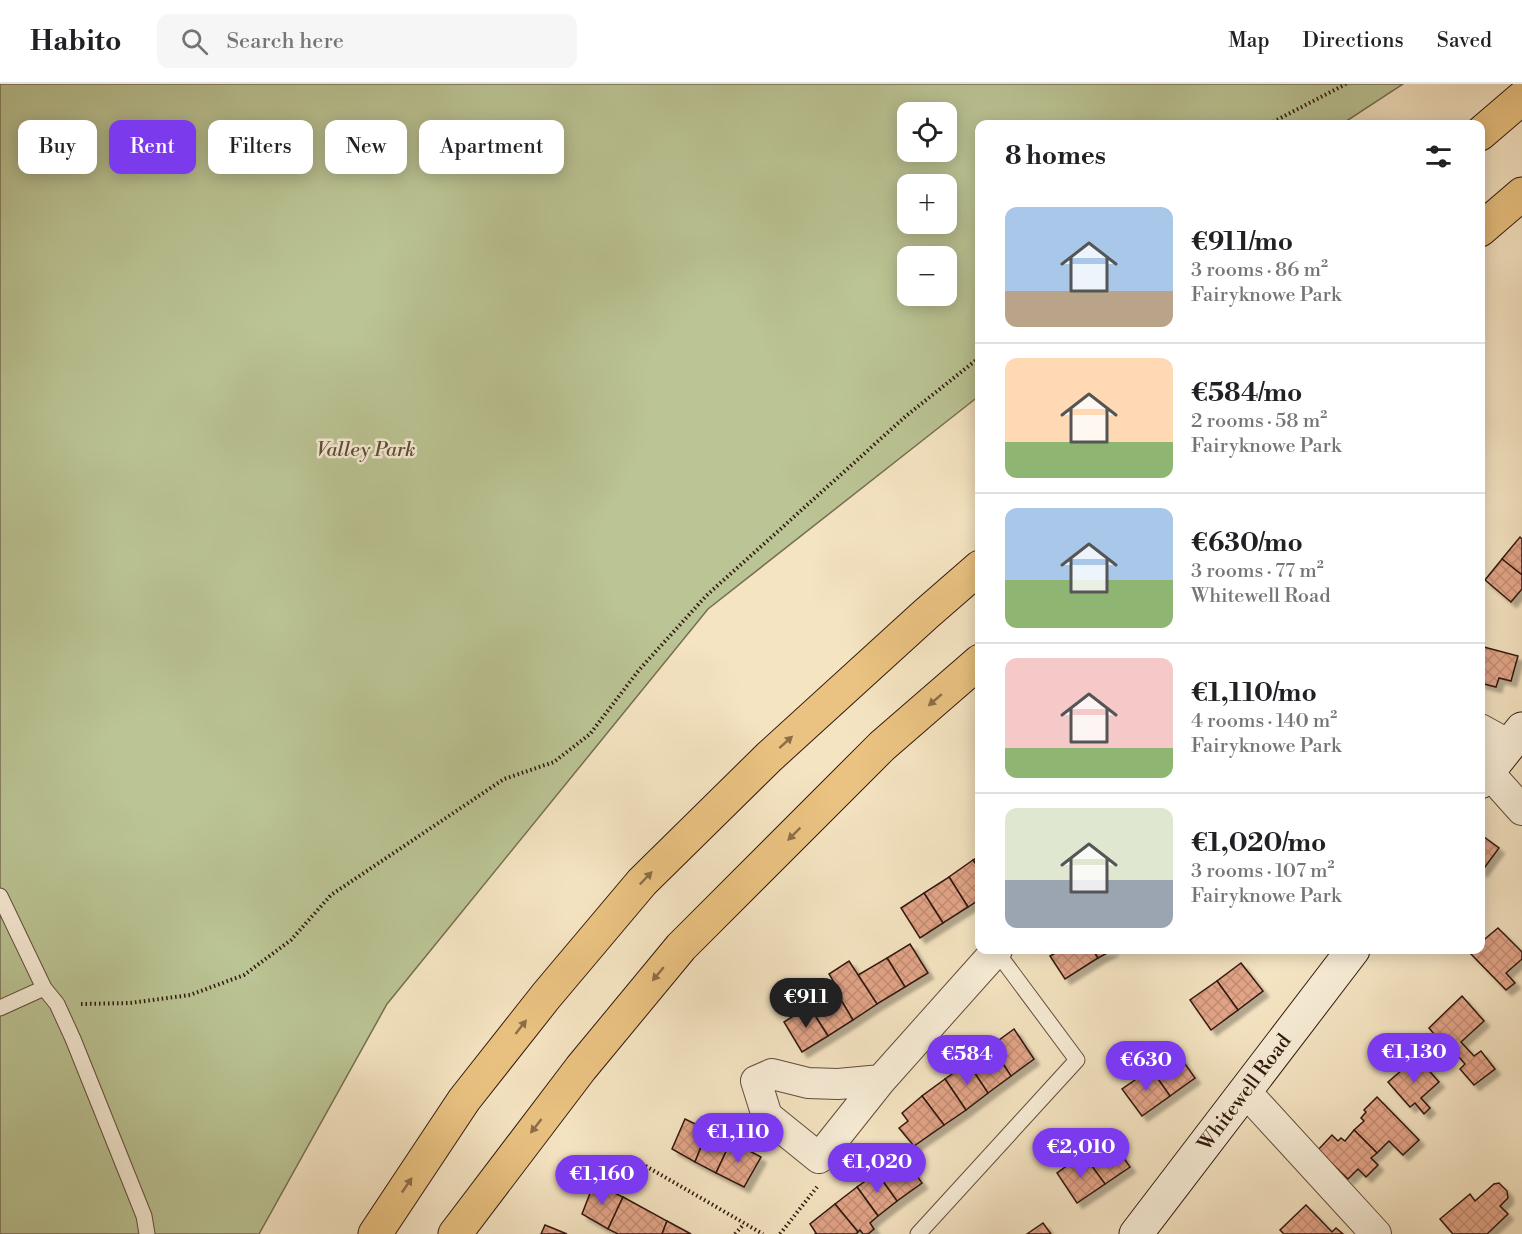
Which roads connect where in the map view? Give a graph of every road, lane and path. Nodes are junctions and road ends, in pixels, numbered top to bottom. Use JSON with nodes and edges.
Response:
{"nodes":[{"id":1,"x":1346,"y":84,"type":"edge"},
{"id":2,"x":1522,"y":98,"type":"edge"},
{"id":3,"x":1277,"y":120,"type":"edge"},
{"id":4,"x":1485,"y":130,"type":"edge"},
{"id":5,"x":1522,"y":194,"type":"edge"},
{"id":6,"x":1485,"y":226,"type":"edge"},
{"id":7,"x":975,"y":361,"type":"edge"},
{"id":8,"x":975,"y":571,"type":"edge"},
{"id":9,"x":975,"y":665,"type":"edge"},
{"id":10,"x":1485,"y":730,"type":"edge"},
{"id":11,"x":1516,"y":737,"type":"edge"},
{"id":12,"x":1485,"y":776,"type":"edge"},
{"id":13,"x":1485,"y":778,"type":"edge"},
{"id":14,"x":1522,"y":810,"type":"edge"},
{"id":15,"x":0,"y":896,"type":"edge"},
{"id":16,"x":992,"y":954,"type":"edge"},
{"id":17,"x":999,"y":954,"type":"edge"},
{"id":18,"x":1350,"y":954,"type":"edge"},
{"id":19,"x":44,"y":988,"type":"junction"},
{"id":20,"x":57,"y":1004,"type":"junction"},
{"id":21,"x":0,"y":1008,"type":"edge"},
{"id":22,"x":881,"y":1080,"type":"junction"},
{"id":23,"x":1245,"y":1091,"type":"junction"},
{"id":24,"x":630,"y":1157,"type":"dead end"},
{"id":25,"x":819,"y":1158,"type":"junction"},
{"id":26,"x":744,"y":1224,"type":"junction"},
{"id":27,"x":147,"y":1234,"type":"edge"},
{"id":28,"x":375,"y":1234,"type":"edge"},
{"id":29,"x":455,"y":1234,"type":"edge"},
{"id":30,"x":735,"y":1234,"type":"edge"},
{"id":31,"x":763,"y":1234,"type":"edge"},
{"id":32,"x":780,"y":1234,"type":"edge"},
{"id":33,"x":918,"y":1234,"type":"edge"},
{"id":34,"x":1136,"y":1234,"type":"edge"},
{"id":35,"x":1376,"y":1234,"type":"edge"}],
"edges":[{"from":1,"to":3,"type":"path"},
{"from":2,"to":4,"type":"highway"},
{"from":5,"to":6,"type":"highway"},
{"from":7,"to":20,"type":"path"},
{"from":28,"to":8,"type":"highway","one_way":true},
{"from":9,"to":29,"type":"highway","one_way":true},
{"from":10,"to":11,"type":"street"},
{"from":11,"to":12,"type":"street"},
{"from":13,"to":14,"type":"street"},
{"from":15,"to":19,"type":"lane"},
{"from":16,"to":22,"type":"street"},
{"from":17,"to":33,"type":"lane"},
{"from":18,"to":23,"type":"street","name":"Whitewell Road"},
{"from":19,"to":20,"type":"lane"},
{"from":19,"to":21,"type":"lane"},
{"from":20,"to":27,"type":"lane"},
{"from":22,"to":25,"type":"street"},
{"from":22,"to":25,"type":"street"},
{"from":23,"to":34,"type":"street","name":"Whitewell Road"},
{"from":23,"to":35,"type":"street"},
{"from":24,"to":26,"type":"path"},
{"from":25,"to":32,"type":"path"},
{"from":26,"to":30,"type":"path"},
{"from":26,"to":31,"type":"path"}]}
